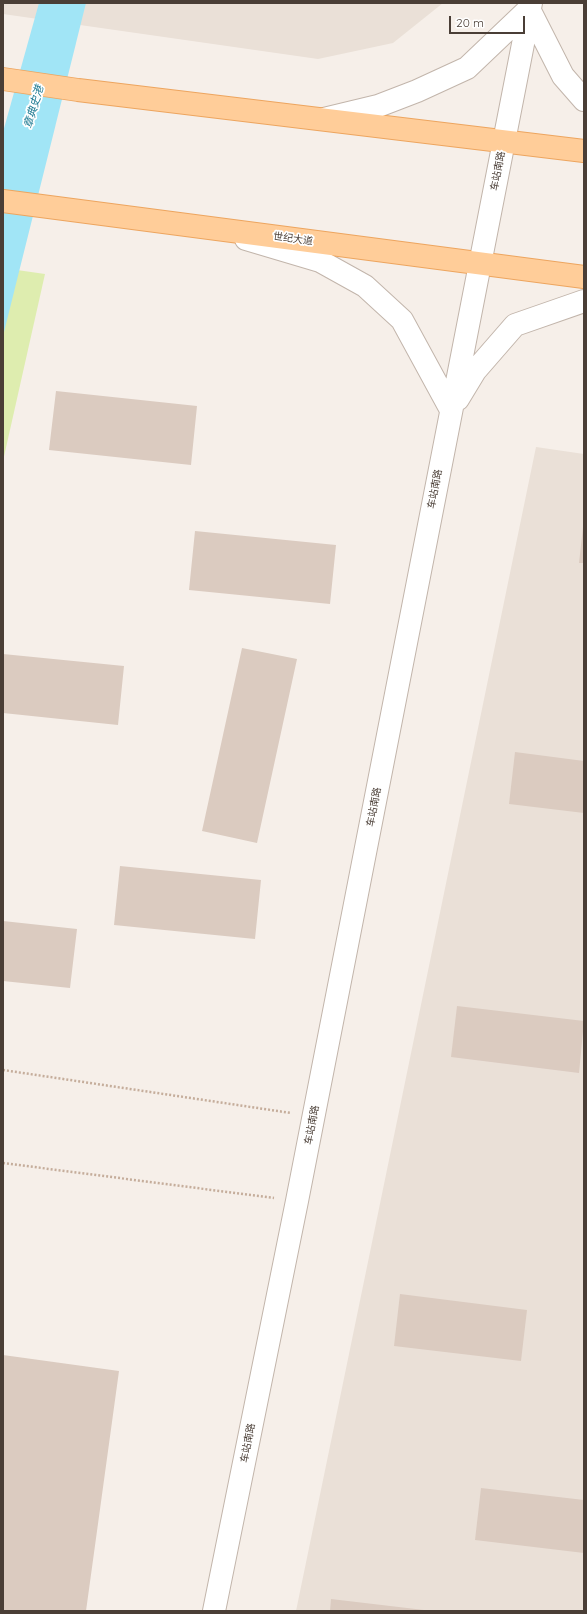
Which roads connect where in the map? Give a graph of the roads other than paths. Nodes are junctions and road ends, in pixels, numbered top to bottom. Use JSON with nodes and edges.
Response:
{"nodes":[{"id":1,"x":530,"y":6,"type":"edge"},
{"id":2,"x":3,"y":79,"type":"edge"},
{"id":3,"x":584,"y":100,"type":"edge"},
{"id":4,"x":323,"y":120,"type":"junction"},
{"id":5,"x":504,"y":142,"type":"junction"},
{"id":6,"x":584,"y":151,"type":"edge"},
{"id":7,"x":3,"y":201,"type":"edge"},
{"id":8,"x":210,"y":228,"type":"junction"},
{"id":9,"x":479,"y":264,"type":"junction"},
{"id":10,"x":584,"y":278,"type":"edge"},
{"id":11,"x":584,"y":301,"type":"edge"},
{"id":12,"x":451,"y":410,"type":"junction"},
{"id":13,"x":214,"y":1611,"type":"edge"}],
"edges":[{"from":1,"to":3,"type":"street"},
{"from":1,"to":4,"type":"street"},
{"from":1,"to":5,"type":"street","name":"车站南路"},
{"from":2,"to":4,"type":"main road"},
{"from":4,"to":5,"type":"main road"},
{"from":5,"to":6,"type":"main road"},
{"from":5,"to":9,"type":"street","name":"车站南路"},
{"from":7,"to":8,"type":"main road","name":"世纪大道"},
{"from":8,"to":9,"type":"main road","name":"世纪大道"},
{"from":8,"to":12,"type":"street"},
{"from":9,"to":10,"type":"main road","name":"世纪大道"},
{"from":9,"to":12,"type":"street","name":"车站南路"},
{"from":11,"to":12,"type":"street"},
{"from":12,"to":13,"type":"street","name":"车站南路"}]}
